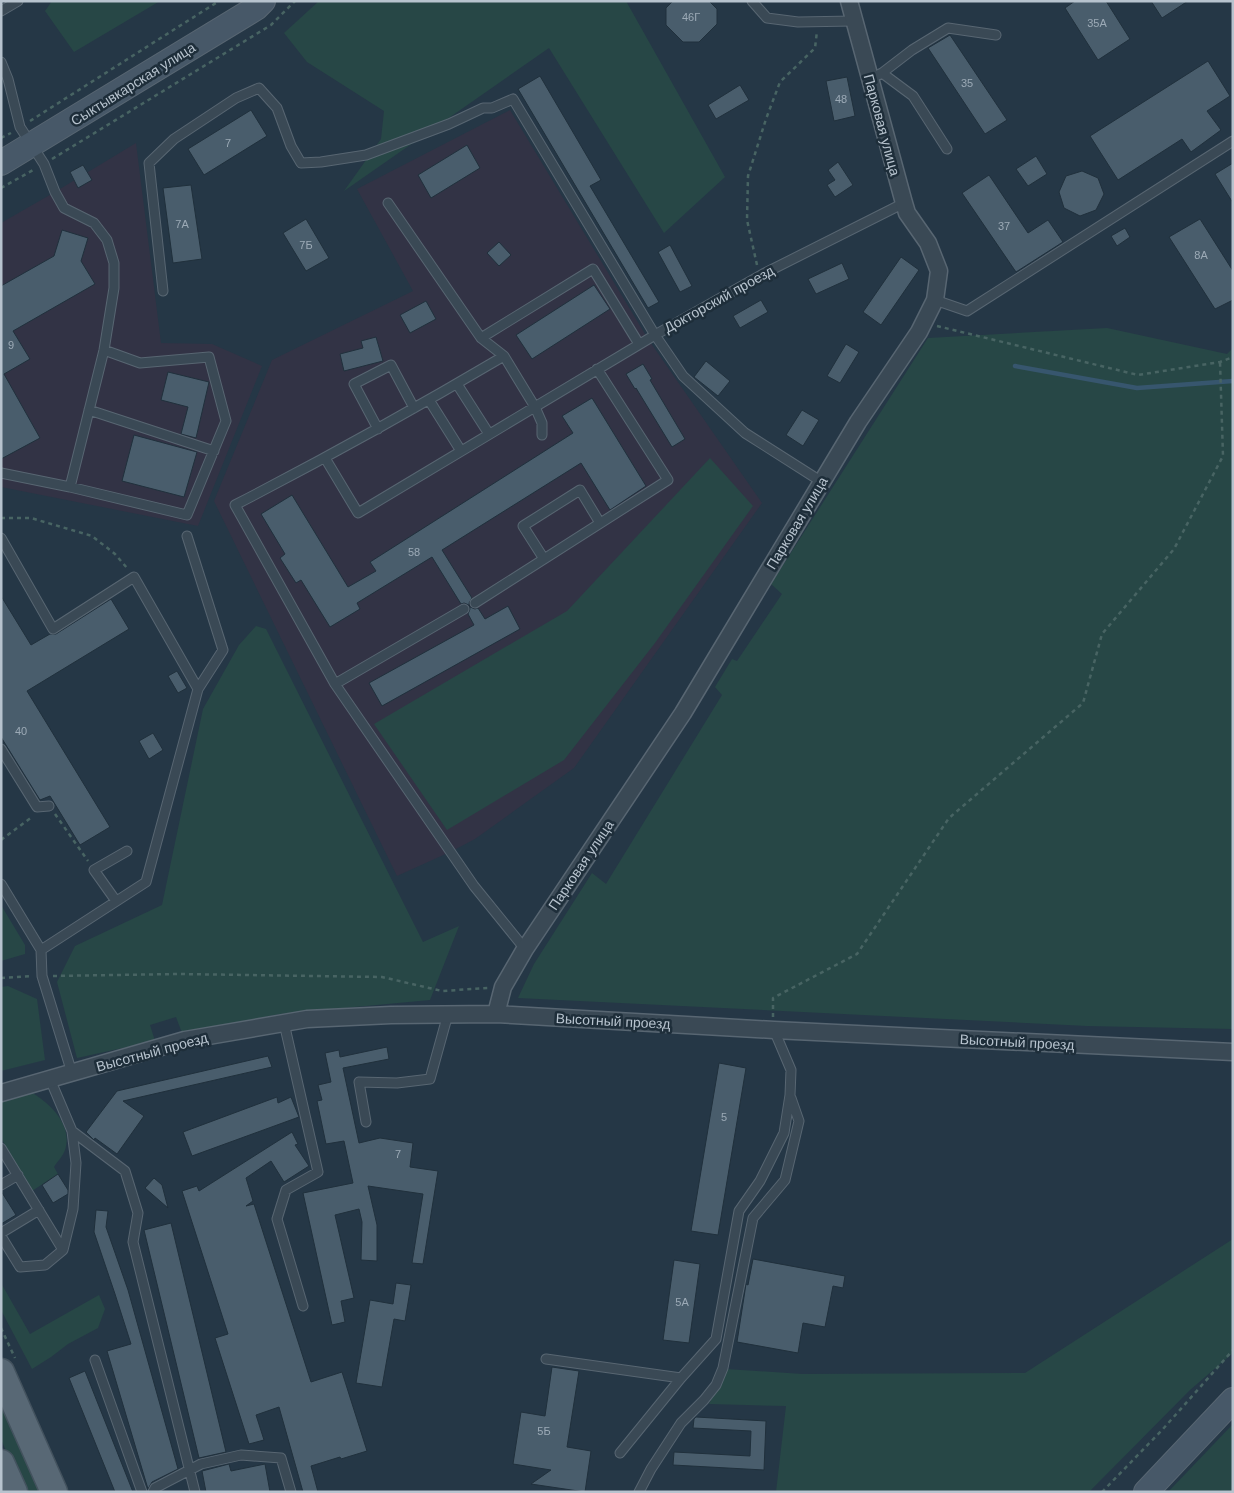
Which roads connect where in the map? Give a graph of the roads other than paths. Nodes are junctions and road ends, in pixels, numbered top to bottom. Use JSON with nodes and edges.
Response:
{"nodes":[{"id":1,"x":18,"y":1,"type":"edge"},
{"id":2,"x":262,"y":1,"type":"edge"},
{"id":3,"x":752,"y":1,"type":"edge"},
{"id":4,"x":849,"y":1,"type":"edge"},
{"id":5,"x":1,"y":11,"type":"edge"},
{"id":6,"x":853,"y":21,"type":"junction"},
{"id":7,"x":996,"y":35,"type":"dead end"},
{"id":8,"x":1,"y":62,"type":"edge"},
{"id":9,"x":876,"y":76,"type":"junction"},
{"id":10,"x":1233,"y":141,"type":"edge"},
{"id":11,"x":32,"y":145,"type":"junction"},
{"id":12,"x":947,"y":150,"type":"dead end"},
{"id":13,"x":1,"y":163,"type":"edge"},
{"id":14,"x":388,"y":203,"type":"dead end"},
{"id":15,"x":904,"y":203,"type":"junction"},
{"id":16,"x":163,"y":291,"type":"dead end"},
{"id":17,"x":935,"y":300,"type":"junction"},
{"id":18,"x":655,"y":335,"type":"junction"},
{"id":19,"x":481,"y":338,"type":"junction"},
{"id":20,"x":639,"y":344,"type":"junction"},
{"id":21,"x":104,"y":350,"type":"junction"},
{"id":22,"x":504,"y":356,"type":"junction"},
{"id":23,"x":597,"y":369,"type":"junction"},
{"id":24,"x":457,"y":384,"type":"junction"},
{"id":25,"x":429,"y":400,"type":"junction"},
{"id":26,"x":536,"y":407,"type":"junction"},
{"id":27,"x":414,"y":408,"type":"junction"},
{"id":28,"x":89,"y":410,"type":"junction"},
{"id":29,"x":378,"y":429,"type":"junction"},
{"id":30,"x":489,"y":434,"type":"junction"},
{"id":31,"x":542,"y":435,"type":"dead end"},
{"id":32,"x":214,"y":451,"type":"junction"},
{"id":33,"x":461,"y":452,"type":"junction"},
{"id":34,"x":325,"y":458,"type":"junction"},
{"id":35,"x":1,"y":473,"type":"edge"},
{"id":36,"x":822,"y":482,"type":"junction"},
{"id":37,"x":70,"y":487,"type":"junction"},
{"id":38,"x":600,"y":523,"type":"junction"},
{"id":39,"x":188,"y":536,"type":"dead end"},
{"id":40,"x":1,"y":538,"type":"edge"},
{"id":41,"x":544,"y":559,"type":"junction"},
{"id":42,"x":475,"y":603,"type":"dead end"},
{"id":43,"x":464,"y":609,"type":"dead end"},
{"id":44,"x":335,"y":684,"type":"junction"},
{"id":45,"x":198,"y":689,"type":"junction"},
{"id":46,"x":1,"y":749,"type":"edge"},
{"id":47,"x":49,"y":806,"type":"road end"},
{"id":48,"x":127,"y":851,"type":"dead end"},
{"id":49,"x":1,"y":884,"type":"edge"},
{"id":50,"x":116,"y":901,"type":"junction"},
{"id":51,"x":525,"y":949,"type":"junction"},
{"id":52,"x":41,"y":950,"type":"junction"},
{"id":53,"x":448,"y":1014,"type":"junction"},
{"id":54,"x":496,"y":1014,"type":"junction"},
{"id":55,"x":284,"y":1023,"type":"junction"},
{"id":56,"x":774,"y":1030,"type":"junction"},
{"id":57,"x":1233,"y":1052,"type":"edge"},
{"id":58,"x":72,"y":1073,"type":"junction"},
{"id":59,"x":50,"y":1079,"type":"junction"},
{"id":60,"x":1,"y":1093,"type":"edge"},
{"id":61,"x":790,"y":1095,"type":"junction"},
{"id":62,"x":366,"y":1122,"type":"dead end"},
{"id":63,"x":72,"y":1131,"type":"junction"},
{"id":64,"x":1,"y":1148,"type":"edge"},
{"id":65,"x":18,"y":1175,"type":"junction"},
{"id":66,"x":1,"y":1185,"type":"edge"},
{"id":67,"x":39,"y":1210,"type":"junction"},
{"id":68,"x":1,"y":1234,"type":"edge"},
{"id":69,"x":63,"y":1250,"type":"junction"},
{"id":70,"x":304,"y":1306,"type":"dead end"},
{"id":71,"x":546,"y":1358,"type":"dead end"},
{"id":72,"x":95,"y":1360,"type":"dead end"},
{"id":73,"x":1,"y":1372,"type":"edge"},
{"id":74,"x":681,"y":1378,"type":"junction"},
{"id":75,"x":1233,"y":1400,"type":"edge"},
{"id":76,"x":620,"y":1453,"type":"dead end"},
{"id":77,"x":1,"y":1463,"type":"edge"},
{"id":78,"x":190,"y":1470,"type":"junction"},
{"id":79,"x":14,"y":1492,"type":"edge"},
{"id":80,"x":54,"y":1492,"type":"edge"},
{"id":81,"x":142,"y":1492,"type":"edge"},
{"id":82,"x":153,"y":1492,"type":"edge"},
{"id":83,"x":196,"y":1492,"type":"edge"},
{"id":84,"x":291,"y":1492,"type":"edge"},
{"id":85,"x":639,"y":1492,"type":"edge"},
{"id":86,"x":1146,"y":1492,"type":"edge"}],
"edges":[{"from":1,"to":5,"type":"lane"},
{"from":2,"to":11,"type":"main road","name":"Сыктывкарская улица"},
{"from":3,"to":6,"type":"lane"},
{"from":4,"to":6,"type":"street","name":"Парковая улица"},
{"from":6,"to":9,"type":"street","name":"Парковая улица"},
{"from":7,"to":9,"type":"lane"},
{"from":8,"to":11,"type":"lane"},
{"from":9,"to":12,"type":"lane"},
{"from":9,"to":15,"type":"street","name":"Парковая улица"},
{"from":10,"to":17,"type":"lane"},
{"from":11,"to":13,"type":"main road","name":"Сыктывкарская улица"},
{"from":11,"to":21,"type":"lane"},
{"from":14,"to":19,"type":"lane"},
{"from":15,"to":17,"type":"street","name":"Парковая улица"},
{"from":15,"to":18,"type":"lane","name":"Докторский проезд"},
{"from":16,"to":18,"type":"lane"},
{"from":17,"to":36,"type":"street","name":"Парковая улица"},
{"from":18,"to":20,"type":"lane"},
{"from":18,"to":36,"type":"lane","name":"Докторский проезд"},
{"from":19,"to":20,"type":"lane"},
{"from":19,"to":22,"type":"lane"},
{"from":20,"to":23,"type":"lane"},
{"from":21,"to":28,"type":"lane"},
{"from":21,"to":32,"type":"lane"},
{"from":22,"to":24,"type":"lane"},
{"from":22,"to":26,"type":"lane"},
{"from":23,"to":26,"type":"lane"},
{"from":23,"to":38,"type":"lane"},
{"from":24,"to":25,"type":"lane"},
{"from":24,"to":30,"type":"lane"},
{"from":25,"to":27,"type":"lane"},
{"from":25,"to":33,"type":"lane"},
{"from":26,"to":30,"type":"lane"},
{"from":26,"to":31,"type":"lane"},
{"from":27,"to":29,"type":"lane"},
{"from":27,"to":29,"type":"lane"},
{"from":28,"to":32,"type":"lane"},
{"from":28,"to":37,"type":"lane"},
{"from":29,"to":34,"type":"lane"},
{"from":30,"to":33,"type":"lane"},
{"from":32,"to":37,"type":"lane"},
{"from":33,"to":34,"type":"lane"},
{"from":34,"to":44,"type":"lane"},
{"from":35,"to":37,"type":"lane"},
{"from":36,"to":51,"type":"street","name":"Парковая улица"},
{"from":38,"to":41,"type":"lane"},
{"from":38,"to":41,"type":"lane"},
{"from":39,"to":45,"type":"lane"},
{"from":40,"to":45,"type":"lane"},
{"from":41,"to":42,"type":"lane"},
{"from":43,"to":44,"type":"lane"},
{"from":44,"to":51,"type":"lane"},
{"from":45,"to":50,"type":"lane"},
{"from":46,"to":47,"type":"lane"},
{"from":48,"to":50,"type":"lane"},
{"from":49,"to":52,"type":"lane"},
{"from":50,"to":52,"type":"lane"},
{"from":51,"to":54,"type":"street","name":"Парковая улица"},
{"from":52,"to":58,"type":"lane"},
{"from":53,"to":54,"type":"street","name":"Высотный проезд"},
{"from":53,"to":55,"type":"street","name":"Высотный проезд"},
{"from":53,"to":62,"type":"lane"},
{"from":54,"to":56,"type":"street","name":"Высотный проезд"},
{"from":55,"to":58,"type":"street","name":"Высотный проезд"},
{"from":55,"to":70,"type":"lane"},
{"from":56,"to":57,"type":"street","name":"Высотный проезд"},
{"from":56,"to":61,"type":"lane"},
{"from":58,"to":59,"type":"street","name":"Высотный проезд"},
{"from":59,"to":60,"type":"street","name":"Высотный проезд"},
{"from":59,"to":63,"type":"lane"},
{"from":61,"to":74,"type":"lane"},
{"from":61,"to":85,"type":"lane"},
{"from":63,"to":69,"type":"lane"},
{"from":63,"to":78,"type":"lane"},
{"from":64,"to":65,"type":"lane"},
{"from":65,"to":66,"type":"lane"},
{"from":65,"to":67,"type":"lane"},
{"from":67,"to":68,"type":"lane"},
{"from":67,"to":69,"type":"lane"},
{"from":68,"to":69,"type":"lane"},
{"from":71,"to":74,"type":"lane"},
{"from":72,"to":81,"type":"lane"},
{"from":73,"to":80,"type":"main road"},
{"from":74,"to":76,"type":"lane"},
{"from":75,"to":86,"type":"main road"},
{"from":77,"to":79,"type":"main road"},
{"from":78,"to":82,"type":"lane"},
{"from":78,"to":83,"type":"lane"},
{"from":78,"to":84,"type":"lane"}]}
